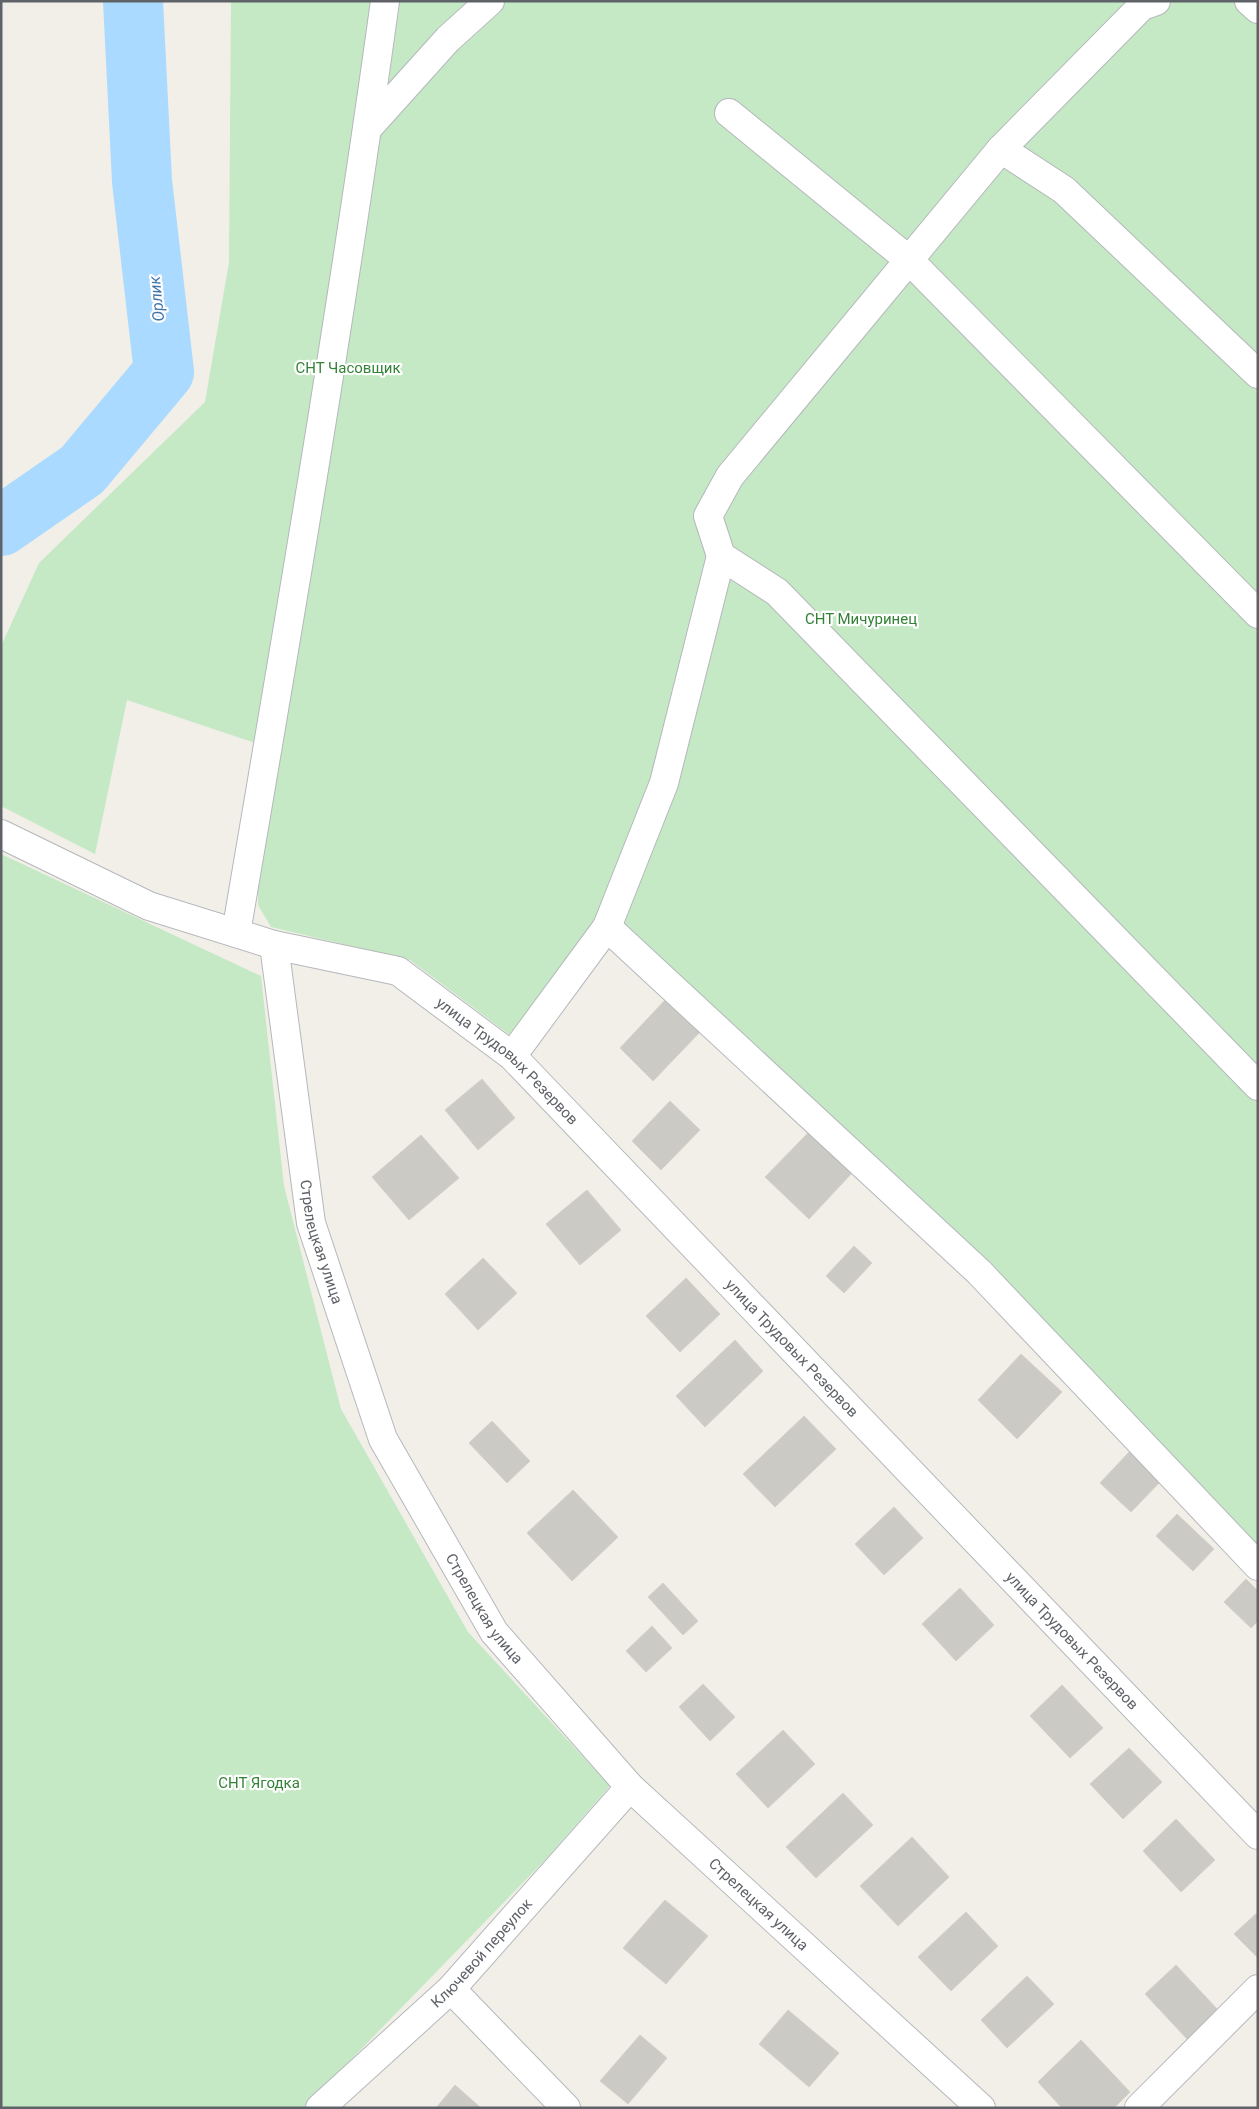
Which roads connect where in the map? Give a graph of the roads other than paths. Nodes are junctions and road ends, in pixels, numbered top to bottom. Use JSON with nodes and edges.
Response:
{"nodes":[{"id":1,"x":385,"y":1,"type":"edge"},
{"id":2,"x":490,"y":1,"type":"edge"},
{"id":3,"x":1156,"y":1,"type":"edge"},
{"id":4,"x":1249,"y":1,"type":"edge"},
{"id":5,"x":1258,"y":9,"type":"edge"},
{"id":6,"x":729,"y":113,"type":"dead end"},
{"id":7,"x":367,"y":129,"type":"junction"},
{"id":8,"x":1001,"y":149,"type":"junction"},
{"id":9,"x":909,"y":260,"type":"junction"},
{"id":10,"x":1258,"y":374,"type":"edge"},
{"id":11,"x":721,"y":556,"type":"junction"},
{"id":12,"x":1258,"y":614,"type":"edge"},
{"id":13,"x":1,"y":834,"type":"edge"},
{"id":14,"x":606,"y":927,"type":"junction"},
{"id":15,"x":236,"y":934,"type":"junction"},
{"id":16,"x":274,"y":945,"type":"junction"},
{"id":17,"x":512,"y":1056,"type":"junction"},
{"id":18,"x":1258,"y":1086,"type":"edge"},
{"id":19,"x":1258,"y":1566,"type":"edge"},
{"id":20,"x":630,"y":1786,"type":"junction"},
{"id":21,"x":1258,"y":1835,"type":"edge"},
{"id":22,"x":451,"y":1989,"type":"junction"},
{"id":23,"x":1258,"y":1989,"type":"edge"},
{"id":24,"x":320,"y":2108,"type":"edge"},
{"id":25,"x":566,"y":2108,"type":"edge"},
{"id":26,"x":980,"y":2108,"type":"edge"},
{"id":27,"x":1139,"y":2108,"type":"edge"}],
"edges":[{"from":1,"to":7,"type":"street"},
{"from":2,"to":7,"type":"street"},
{"from":3,"to":8,"type":"street"},
{"from":4,"to":5,"type":"street"},
{"from":6,"to":9,"type":"street"},
{"from":7,"to":15,"type":"street"},
{"from":8,"to":9,"type":"street"},
{"from":8,"to":10,"type":"street"},
{"from":9,"to":11,"type":"street"},
{"from":9,"to":12,"type":"street"},
{"from":11,"to":14,"type":"street"},
{"from":11,"to":18,"type":"street"},
{"from":13,"to":15,"type":"street","name":"улица Трудовых Резервов"},
{"from":14,"to":17,"type":"street"},
{"from":14,"to":19,"type":"street"},
{"from":15,"to":16,"type":"street","name":"улица Трудовых Резервов"},
{"from":16,"to":17,"type":"street","name":"улица Трудовых Резервов"},
{"from":16,"to":20,"type":"street","name":"Стрелецкая улица"},
{"from":17,"to":21,"type":"street","name":"улица Трудовых Резервов"},
{"from":20,"to":22,"type":"street","name":"Ключевой переулок"},
{"from":20,"to":26,"type":"street","name":"Стрелецкая улица"},
{"from":22,"to":24,"type":"street","name":"Ключевой переулок"},
{"from":22,"to":25,"type":"street"},
{"from":23,"to":27,"type":"street"}]}
